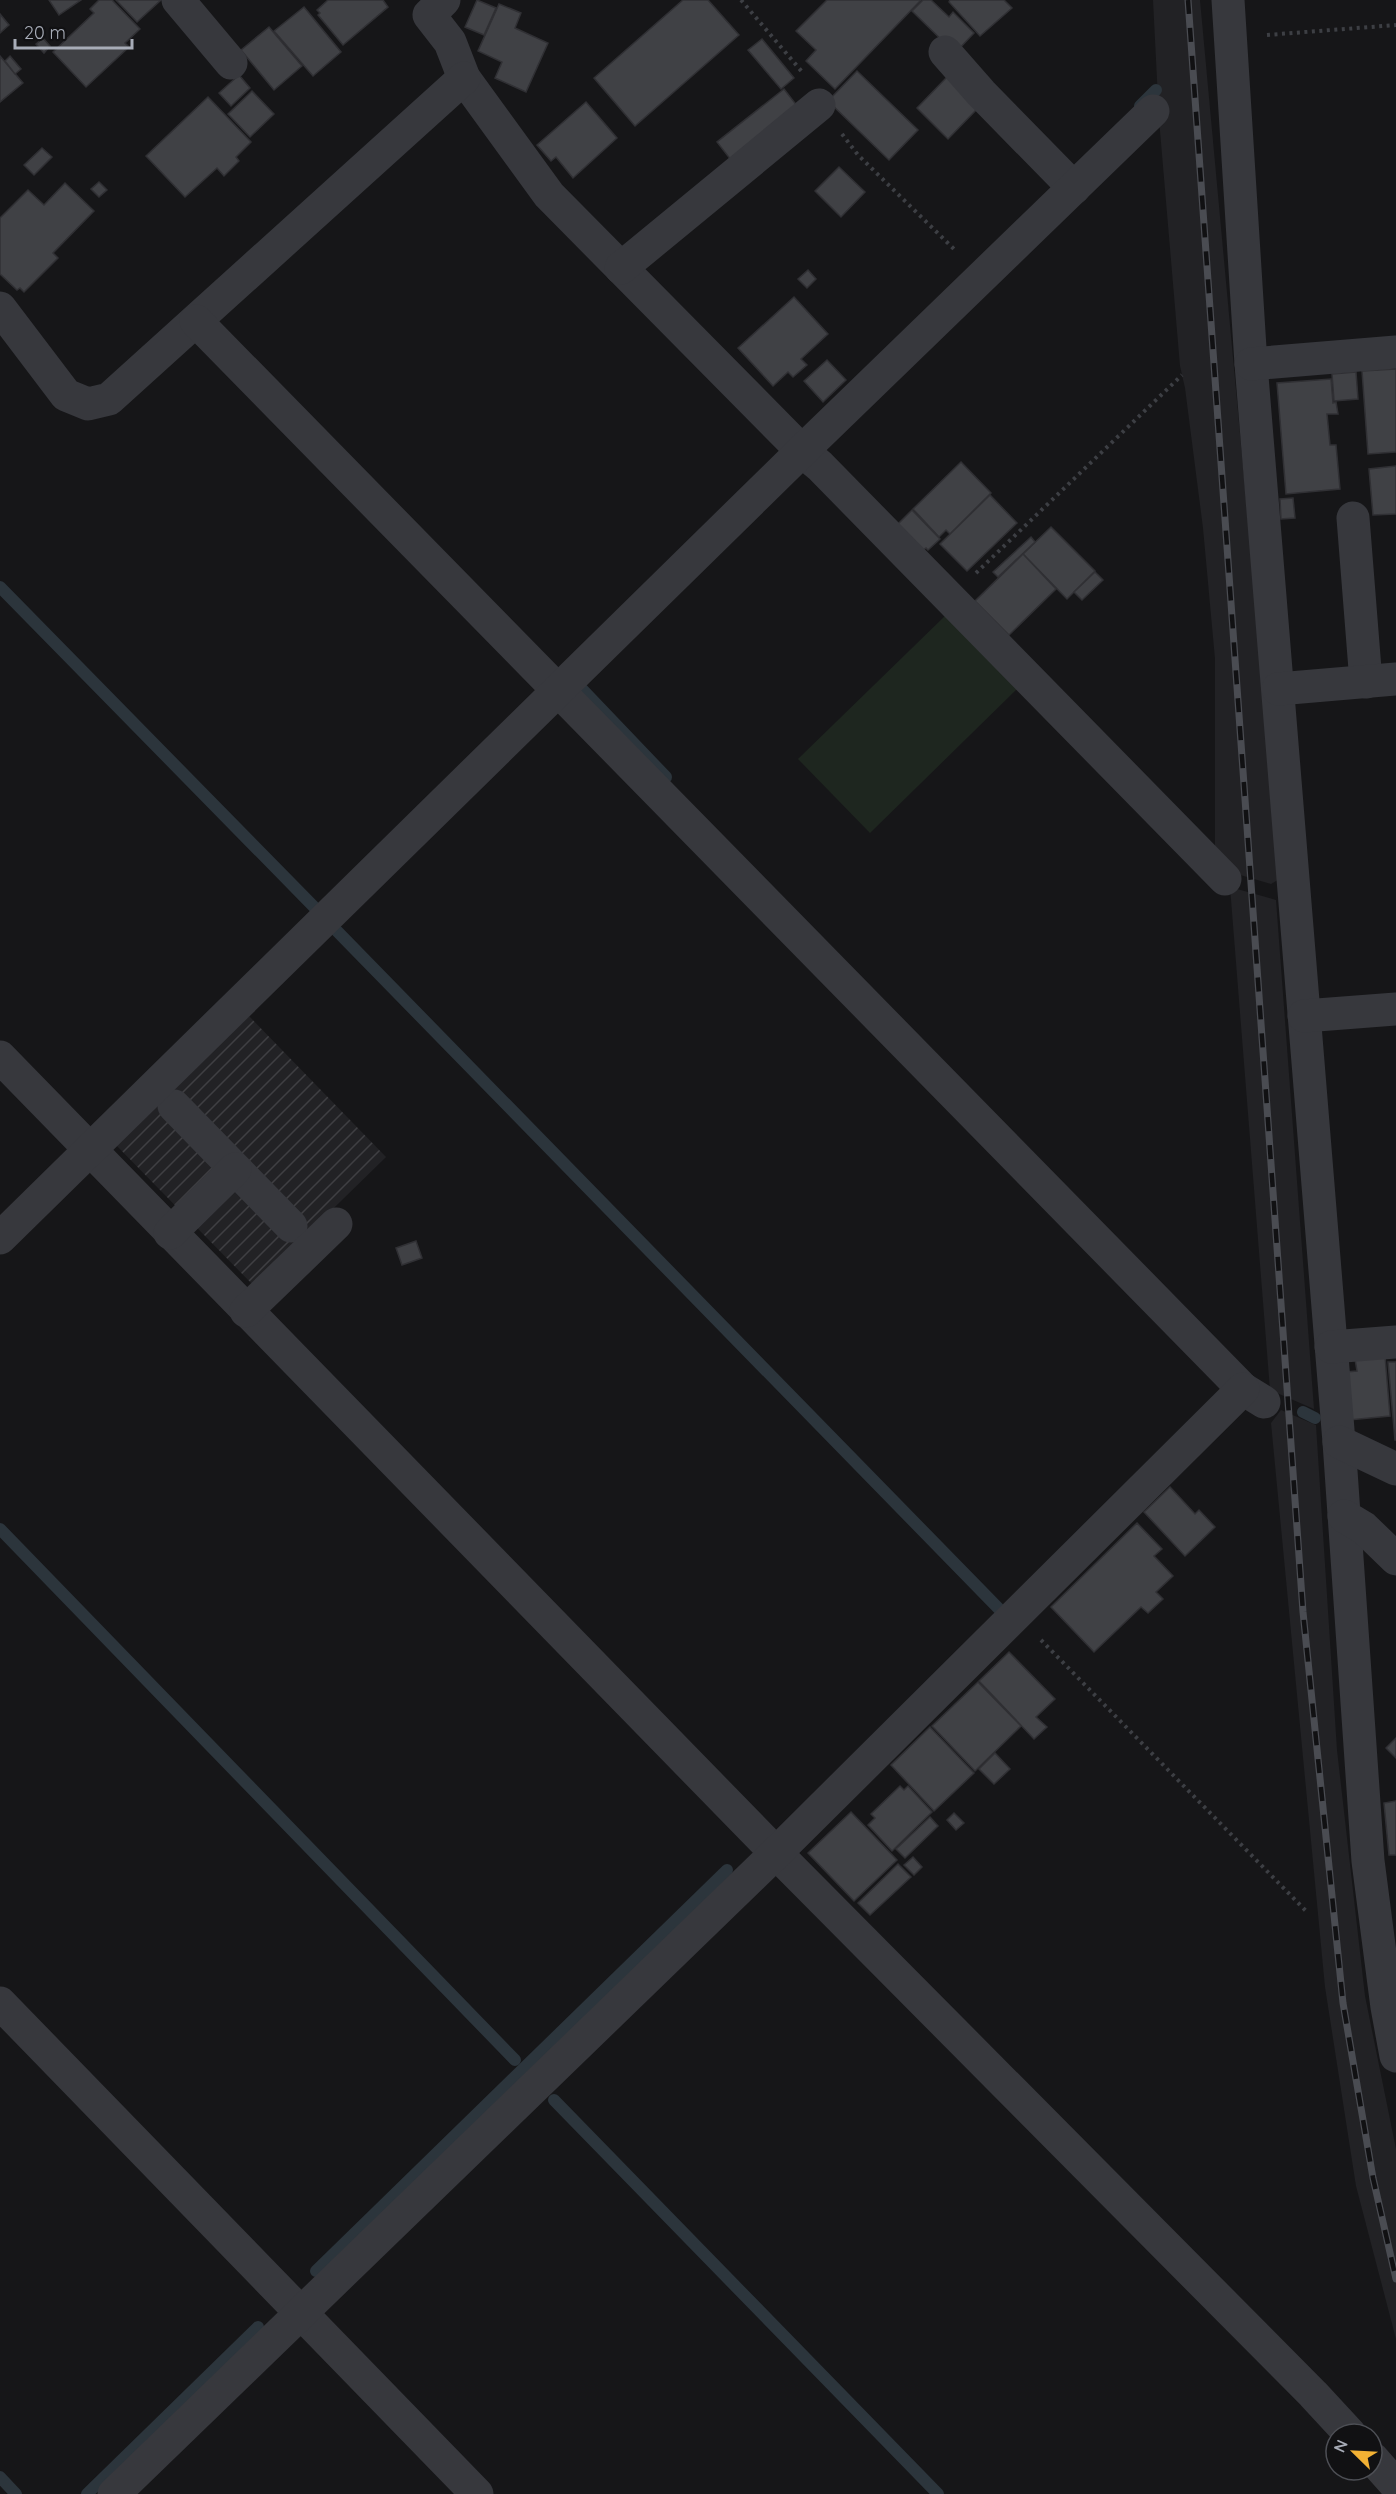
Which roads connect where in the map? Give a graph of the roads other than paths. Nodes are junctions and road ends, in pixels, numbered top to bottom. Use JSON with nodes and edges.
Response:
{"nodes":[{"id":1,"x":178,"y":0,"type":"edge"},
{"id":2,"x":430,"y":5,"type":"edge"},
{"id":3,"x":1231,"y":12,"type":"edge"},
{"id":4,"x":945,"y":52,"type":"dead end"},
{"id":5,"x":231,"y":63,"type":"dead end"},
{"id":6,"x":464,"y":78,"type":"junction"},
{"id":7,"x":819,"y":105,"type":"road end"},
{"id":8,"x":1153,"y":111,"type":"dead end"},
{"id":9,"x":1074,"y":188,"type":"junction"},
{"id":10,"x":621,"y":268,"type":"junction"},
{"id":11,"x":0,"y":308,"type":"edge"},
{"id":12,"x":196,"y":321,"type":"junction"},
{"id":13,"x":1396,"y":352,"type":"edge"},
{"id":14,"x":1251,"y":364,"type":"junction"},
{"id":15,"x":802,"y":451,"type":"junction"},
{"id":16,"x":1353,"y":518,"type":"dead end"},
{"id":17,"x":1381,"y":680,"type":"edge"},
{"id":18,"x":1278,"y":689,"type":"junction"},
{"id":19,"x":558,"y":691,"type":"junction"},
{"id":20,"x":1225,"y":879,"type":"dead end"},
{"id":21,"x":1396,"y":1010,"type":"edge"},
{"id":22,"x":1304,"y":1016,"type":"junction"},
{"id":23,"x":0,"y":1057,"type":"edge"},
{"id":24,"x":174,"y":1106,"type":"dead end"},
{"id":25,"x":90,"y":1151,"type":"junction"},
{"id":26,"x":235,"y":1169,"type":"junction"},
{"id":27,"x":336,"y":1224,"type":"dead end"},
{"id":28,"x":291,"y":1226,"type":"dead end"},
{"id":29,"x":170,"y":1233,"type":"junction"},
{"id":30,"x":0,"y":1238,"type":"edge"},
{"id":31,"x":246,"y":1311,"type":"junction"},
{"id":32,"x":1396,"y":1342,"type":"edge"},
{"id":33,"x":1331,"y":1347,"type":"junction"},
{"id":34,"x":1339,"y":1442,"type":"junction"},
{"id":35,"x":1396,"y":1469,"type":"edge"},
{"id":36,"x":1344,"y":1516,"type":"junction"},
{"id":37,"x":1396,"y":1559,"type":"edge"},
{"id":38,"x":776,"y":1853,"type":"junction"},
{"id":39,"x":0,"y":2002,"type":"edge"},
{"id":40,"x":1396,"y":2056,"type":"edge"},
{"id":41,"x":300,"y":2313,"type":"junction"},
{"id":42,"x":1339,"y":2422,"type":"edge"},
{"id":43,"x":1384,"y":2472,"type":"edge"},
{"id":44,"x":1396,"y":2485,"type":"edge"},
{"id":45,"x":114,"y":2494,"type":"edge"},
{"id":46,"x":477,"y":2494,"type":"edge"}],
"edges":[{"from":1,"to":5,"type":"street"},
{"from":2,"to":6,"type":"street"},
{"from":3,"to":14,"type":"street"},
{"from":4,"to":9,"type":"street"},
{"from":6,"to":10,"type":"street"},
{"from":6,"to":12,"type":"street"},
{"from":7,"to":10,"type":"street"},
{"from":8,"to":9,"type":"street"},
{"from":9,"to":15,"type":"street"},
{"from":10,"to":15,"type":"street"},
{"from":11,"to":12,"type":"street"},
{"from":12,"to":19,"type":"street"},
{"from":13,"to":14,"type":"street"},
{"from":14,"to":18,"type":"street"},
{"from":15,"to":19,"type":"street"},
{"from":15,"to":20,"type":"street"},
{"from":16,"to":17,"type":"street"},
{"from":17,"to":18,"type":"street"},
{"from":18,"to":22,"type":"street"},
{"from":19,"to":25,"type":"street"},
{"from":19,"to":38,"type":"street"},
{"from":21,"to":22,"type":"street"},
{"from":22,"to":33,"type":"street"},
{"from":23,"to":25,"type":"street"},
{"from":24,"to":26,"type":"street"},
{"from":25,"to":29,"type":"street"},
{"from":25,"to":30,"type":"street"},
{"from":26,"to":28,"type":"street"},
{"from":26,"to":29,"type":"street"},
{"from":27,"to":31,"type":"street"},
{"from":29,"to":31,"type":"street"},
{"from":31,"to":38,"type":"street"},
{"from":32,"to":33,"type":"street"},
{"from":33,"to":34,"type":"street"},
{"from":34,"to":35,"type":"street"},
{"from":34,"to":36,"type":"street"},
{"from":36,"to":37,"type":"street"},
{"from":36,"to":40,"type":"street"},
{"from":38,"to":41,"type":"street"},
{"from":38,"to":42,"type":"street"},
{"from":39,"to":41,"type":"street"},
{"from":41,"to":45,"type":"street"},
{"from":41,"to":46,"type":"street"},
{"from":43,"to":44,"type":"street"}]}
